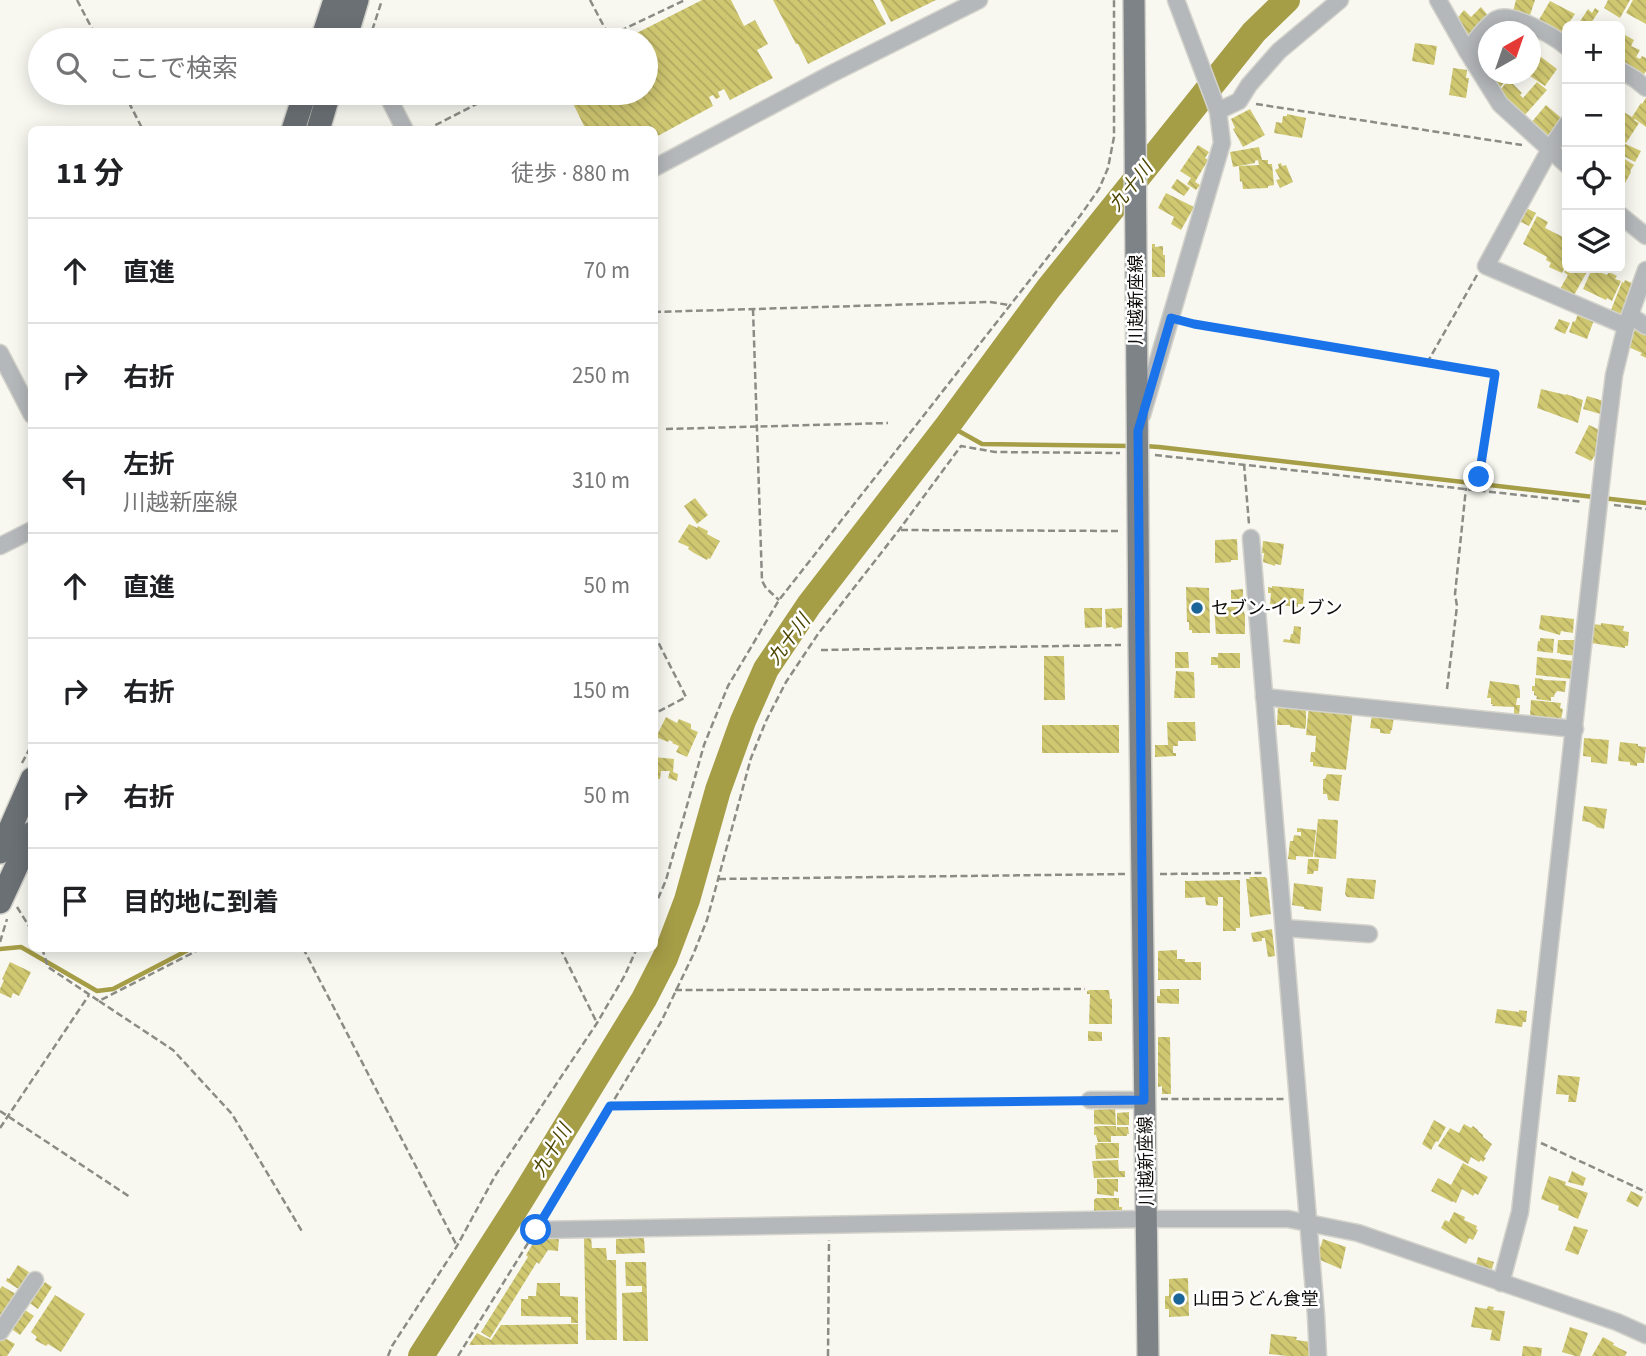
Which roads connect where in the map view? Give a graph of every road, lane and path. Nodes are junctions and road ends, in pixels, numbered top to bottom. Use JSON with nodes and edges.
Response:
{"nodes":[{"id":1,"x":77,"y":0,"type":"edge"},
{"id":2,"x":335,"y":0,"type":"edge"},
{"id":3,"x":382,"y":0,"type":"edge"},
{"id":4,"x":590,"y":0,"type":"edge"},
{"id":5,"x":685,"y":0,"type":"edge"},
{"id":6,"x":979,"y":0,"type":"edge"},
{"id":7,"x":1114,"y":0,"type":"edge"},
{"id":8,"x":1134,"y":0,"type":"edge"},
{"id":9,"x":1176,"y":0,"type":"edge"},
{"id":10,"x":1340,"y":0,"type":"edge"},
{"id":11,"x":1438,"y":0,"type":"edge"},
{"id":12,"x":91,"y":28,"type":"edge"},
{"id":13,"x":326,"y":28,"type":"edge"},
{"id":14,"x":373,"y":28,"type":"edge"},
{"id":15,"x":605,"y":28,"type":"edge"},
{"id":16,"x":626,"y":28,"type":"edge"},
{"id":17,"x":1562,"y":44,"type":"edge"},
{"id":18,"x":1467,"y":51,"type":"junction"},
{"id":19,"x":1625,"y":73,"type":"edge"},
{"id":20,"x":1646,"y":88,"type":"edge"},
{"id":21,"x":1238,"y":101,"type":"junction"},
{"id":22,"x":130,"y":105,"type":"edge"},
{"id":23,"x":301,"y":105,"type":"edge"},
{"id":24,"x":325,"y":105,"type":"edge"},
{"id":25,"x":392,"y":105,"type":"edge"},
{"id":26,"x":475,"y":105,"type":"edge"},
{"id":27,"x":1218,"y":111,"type":"junction"},
{"id":28,"x":141,"y":126,"type":"edge"},
{"id":29,"x":294,"y":126,"type":"edge"},
{"id":30,"x":319,"y":126,"type":"edge"},
{"id":31,"x":403,"y":126,"type":"edge"},
{"id":32,"x":434,"y":126,"type":"edge"},
{"id":33,"x":1562,"y":131,"type":"edge"},
{"id":34,"x":1550,"y":149,"type":"junction"},
{"id":35,"x":1562,"y":160,"type":"edge"},
{"id":36,"x":658,"y":166,"type":"edge"},
{"id":37,"x":1625,"y":219,"type":"edge"},
{"id":38,"x":1646,"y":236,"type":"edge"},
{"id":39,"x":1486,"y":266,"type":"junction"},
{"id":40,"x":1646,"y":270,"type":"edge"},
{"id":41,"x":1009,"y":305,"type":"junction"},
{"id":42,"x":753,"y":309,"type":"junction"},
{"id":43,"x":658,"y":312,"type":"edge"},
{"id":44,"x":1171,"y":318,"type":"junction"},
{"id":45,"x":1629,"y":321,"type":"junction"},
{"id":46,"x":1646,"y":326,"type":"edge"},
{"id":47,"x":0,"y":352,"type":"edge"},
{"id":48,"x":1427,"y":363,"type":"junction"},
{"id":49,"x":28,"y":407,"type":"edge"},
{"id":50,"x":888,"y":423,"type":"dead end"},
{"id":51,"x":757,"y":426,"type":"junction"},
{"id":52,"x":667,"y":429,"type":"dead end"},
{"id":53,"x":1138,"y":431,"type":"junction"},
{"id":54,"x":1138,"y":453,"type":"junction"},
{"id":55,"x":1244,"y":464,"type":"junction"},
{"id":56,"x":1479,"y":477,"type":"dead end"},
{"id":57,"x":1466,"y":488,"type":"junction"},
{"id":58,"x":1599,"y":503,"type":"junction"},
{"id":59,"x":1646,"y":509,"type":"edge"},
{"id":60,"x":900,"y":530,"type":"junction"},
{"id":61,"x":1139,"y":531,"type":"junction"},
{"id":62,"x":28,"y":532,"type":"edge"},
{"id":63,"x":1251,"y":538,"type":"joint"},
{"id":64,"x":0,"y":546,"type":"edge"},
{"id":65,"x":779,"y":600,"type":"junction"},
{"id":66,"x":658,"y":642,"type":"edge"},
{"id":67,"x":1139,"y":645,"type":"junction"},
{"id":68,"x":821,"y":650,"type":"dead end"},
{"id":69,"x":1447,"y":688,"type":"dead end"},
{"id":70,"x":1264,"y":697,"type":"junction"},
{"id":71,"x":658,"y":712,"type":"edge"},
{"id":72,"x":1575,"y":729,"type":"junction"},
{"id":73,"x":28,"y":788,"type":"edge"},
{"id":74,"x":28,"y":842,"type":"edge"},
{"id":75,"x":0,"y":852,"type":"edge"},
{"id":76,"x":1279,"y":873,"type":"junction"},
{"id":77,"x":1142,"y":874,"type":"junction"},
{"id":78,"x":719,"y":878,"type":"junction"},
{"id":79,"x":658,"y":899,"type":"edge"},
{"id":80,"x":0,"y":902,"type":"edge"},
{"id":81,"x":1284,"y":928,"type":"junction"},
{"id":82,"x":1369,"y":934,"type":"dead end"},
{"id":83,"x":43,"y":952,"type":"edge"},
{"id":84,"x":194,"y":952,"type":"edge"},
{"id":85,"x":305,"y":952,"type":"edge"},
{"id":86,"x":562,"y":952,"type":"edge"},
{"id":87,"x":635,"y":952,"type":"edge"},
{"id":88,"x":1085,"y":989,"type":"dead end"},
{"id":89,"x":675,"y":990,"type":"junction"},
{"id":90,"x":89,"y":995,"type":"junction"},
{"id":91,"x":99,"y":1001,"type":"junction"},
{"id":92,"x":597,"y":1023,"type":"junction"},
{"id":93,"x":1297,"y":1098,"type":"junction"},
{"id":94,"x":1090,"y":1100,"type":"joint"},
{"id":95,"x":1144,"y":1100,"type":"junction"},
{"id":96,"x":610,"y":1106,"type":"junction"},
{"id":97,"x":0,"y":1111,"type":"edge"},
{"id":98,"x":8,"y":1116,"type":"junction"},
{"id":99,"x":0,"y":1128,"type":"edge"},
{"id":100,"x":1528,"y":1137,"type":"junction"},
{"id":101,"x":1646,"y":1192,"type":"edge"},
{"id":102,"x":130,"y":1197,"type":"dead end"},
{"id":103,"x":1146,"y":1219,"type":"junction"},
{"id":104,"x":1307,"y":1222,"type":"junction"},
{"id":105,"x":829,"y":1225,"type":"junction"},
{"id":106,"x":536,"y":1230,"type":"junction"},
{"id":107,"x":303,"y":1233,"type":"dead end"},
{"id":108,"x":457,"y":1246,"type":"junction"},
{"id":109,"x":35,"y":1280,"type":"dead end"},
{"id":110,"x":1502,"y":1283,"type":"junction"},
{"id":111,"x":0,"y":1332,"type":"edge"},
{"id":112,"x":1646,"y":1335,"type":"edge"},
{"id":113,"x":388,"y":1356,"type":"edge"},
{"id":114,"x":458,"y":1356,"type":"edge"},
{"id":115,"x":828,"y":1356,"type":"edge"},
{"id":116,"x":1148,"y":1356,"type":"edge"},
{"id":117,"x":1318,"y":1356,"type":"edge"}],
"edges":[{"from":1,"to":12,"type":"path"},
{"from":2,"to":13,"type":"highway"},
{"from":3,"to":14,"type":"path"},
{"from":4,"to":15,"type":"path"},
{"from":5,"to":16,"type":"path"},
{"from":6,"to":36,"type":"street"},
{"from":7,"to":41,"type":"path"},
{"from":8,"to":53,"type":"main road","name":"川越新座線"},
{"from":9,"to":27,"type":"street"},
{"from":10,"to":21,"type":"street"},
{"from":11,"to":18,"type":"street"},
{"from":17,"to":18,"type":"street"},
{"from":18,"to":34,"type":"street"},
{"from":19,"to":20,"type":"street"},
{"from":21,"to":27,"type":"street"},
{"from":21,"to":34,"type":"path"},
{"from":22,"to":28,"type":"path"},
{"from":23,"to":29,"type":"highway"},
{"from":24,"to":30,"type":"highway"},
{"from":25,"to":31,"type":"street"},
{"from":26,"to":32,"type":"path"},
{"from":27,"to":44,"type":"street"},
{"from":33,"to":34,"type":"street"},
{"from":34,"to":35,"type":"street"},
{"from":34,"to":39,"type":"street"},
{"from":37,"to":38,"type":"street"},
{"from":39,"to":45,"type":"street"},
{"from":39,"to":48,"type":"path"},
{"from":40,"to":45,"type":"street"},
{"from":41,"to":42,"type":"path"},
{"from":41,"to":65,"type":"path"},
{"from":42,"to":43,"type":"path"},
{"from":42,"to":51,"type":"path"},
{"from":44,"to":48,"type":"path"},
{"from":44,"to":53,"type":"street"},
{"from":45,"to":46,"type":"street"},
{"from":45,"to":58,"type":"street"},
{"from":47,"to":49,"type":"street"},
{"from":48,"to":56,"type":"path"},
{"from":50,"to":51,"type":"path"},
{"from":51,"to":52,"type":"path"},
{"from":51,"to":65,"type":"path"},
{"from":53,"to":54,"type":"main road","name":"川越新座線"},
{"from":54,"to":55,"type":"path"},
{"from":54,"to":60,"type":"path"},
{"from":54,"to":61,"type":"main road","name":"川越新座線"},
{"from":55,"to":57,"type":"path"},
{"from":55,"to":63,"type":"path"},
{"from":57,"to":58,"type":"path"},
{"from":57,"to":69,"type":"path"},
{"from":58,"to":59,"type":"path"},
{"from":58,"to":72,"type":"street"},
{"from":60,"to":61,"type":"path"},
{"from":60,"to":78,"type":"path"},
{"from":61,"to":67,"type":"main road","name":"川越新座線"},
{"from":62,"to":64,"type":"street"},
{"from":63,"to":70,"type":"street"},
{"from":65,"to":79,"type":"path"},
{"from":66,"to":71,"type":"path"},
{"from":67,"to":68,"type":"path"},
{"from":67,"to":77,"type":"main road","name":"川越新座線"},
{"from":70,"to":72,"type":"street"},
{"from":70,"to":76,"type":"street"},
{"from":72,"to":100,"type":"street"},
{"from":73,"to":75,"type":"highway"},
{"from":74,"to":80,"type":"highway"},
{"from":76,"to":77,"type":"path"},
{"from":76,"to":81,"type":"street"},
{"from":77,"to":78,"type":"path"},
{"from":77,"to":95,"type":"main road","name":"川越新座線"},
{"from":78,"to":89,"type":"path"},
{"from":81,"to":82,"type":"street"},
{"from":81,"to":93,"type":"street"},
{"from":83,"to":90,"type":"path"},
{"from":84,"to":91,"type":"path"},
{"from":85,"to":108,"type":"path"},
{"from":86,"to":92,"type":"path"},
{"from":87,"to":92,"type":"path"},
{"from":88,"to":89,"type":"path"},
{"from":89,"to":96,"type":"path"},
{"from":90,"to":91,"type":"path"},
{"from":90,"to":98,"type":"path"},
{"from":91,"to":107,"type":"path"},
{"from":92,"to":108,"type":"path"},
{"from":93,"to":95,"type":"path"},
{"from":93,"to":104,"type":"street"},
{"from":94,"to":95,"type":"street"},
{"from":94,"to":96,"type":"path"},
{"from":95,"to":103,"type":"main road","name":"川越新座線"},
{"from":96,"to":106,"type":"path"},
{"from":97,"to":98,"type":"path"},
{"from":98,"to":99,"type":"path"},
{"from":98,"to":102,"type":"path"},
{"from":100,"to":101,"type":"path"},
{"from":100,"to":110,"type":"street"},
{"from":103,"to":104,"type":"street"},
{"from":103,"to":105,"type":"street"},
{"from":103,"to":116,"type":"main road","name":"川越新座線"},
{"from":104,"to":110,"type":"street"},
{"from":104,"to":117,"type":"street"},
{"from":105,"to":106,"type":"street"},
{"from":105,"to":115,"type":"path"},
{"from":106,"to":114,"type":"path"},
{"from":108,"to":113,"type":"path"},
{"from":109,"to":111,"type":"street"},
{"from":110,"to":112,"type":"street"}]}
